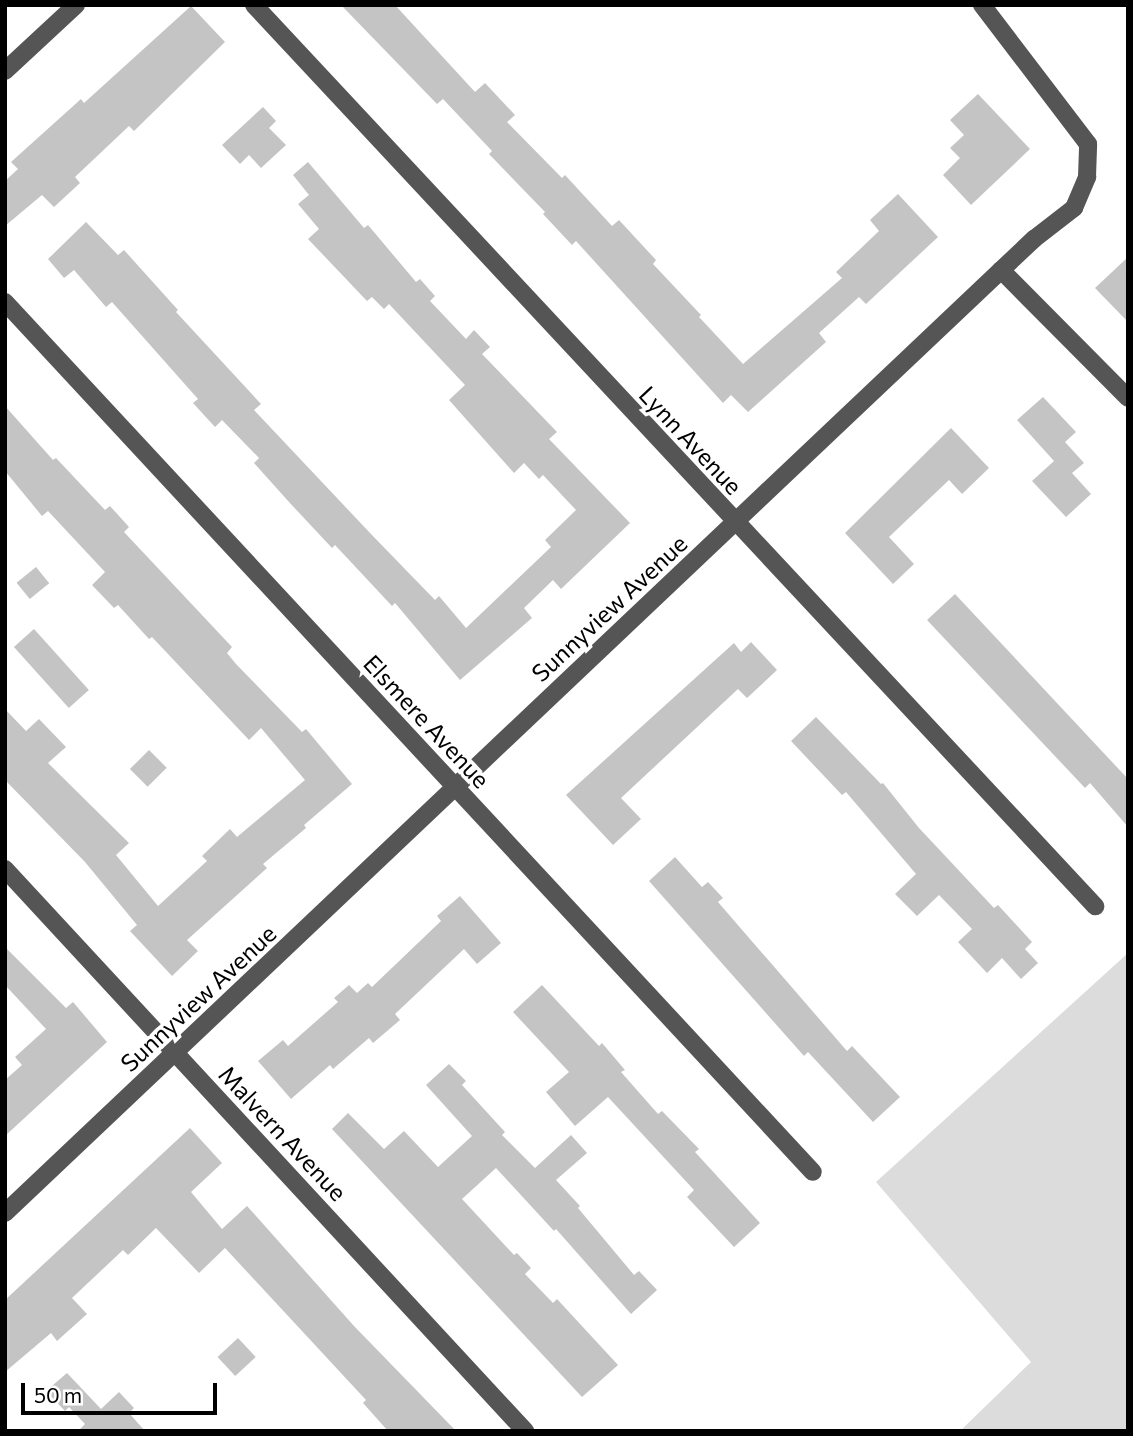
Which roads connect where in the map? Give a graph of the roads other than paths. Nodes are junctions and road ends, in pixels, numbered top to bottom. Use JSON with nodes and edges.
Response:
{"nodes":[{"id":1,"x":254,"y":5,"type":"edge"},
{"id":2,"x":982,"y":5,"type":"edge"},
{"id":3,"x":72,"y":7,"type":"edge"},
{"id":4,"x":5,"y":71,"type":"edge"},
{"id":5,"x":1001,"y":270,"type":"junction"},
{"id":6,"x":5,"y":302,"type":"edge"},
{"id":7,"x":1128,"y":398,"type":"edge"},
{"id":8,"x":735,"y":523,"type":"junction"},
{"id":9,"x":455,"y":787,"type":"junction"},
{"id":10,"x":5,"y":869,"type":"edge"},
{"id":11,"x":1095,"y":906,"type":"dead end"},
{"id":12,"x":176,"y":1053,"type":"junction"},
{"id":13,"x":813,"y":1172,"type":"dead end"},
{"id":14,"x":5,"y":1213,"type":"edge"},
{"id":15,"x":524,"y":1431,"type":"edge"}],
"edges":[{"from":1,"to":8,"type":"street","name":"Lynn Avenue"},
{"from":2,"to":5,"type":"street","name":"Sunnyview Avenue"},
{"from":3,"to":4,"type":"street"},
{"from":5,"to":7,"type":"street"},
{"from":5,"to":8,"type":"street","name":"Sunnyview Avenue"},
{"from":6,"to":9,"type":"street","name":"Elsmere Avenue"},
{"from":8,"to":9,"type":"street","name":"Sunnyview Avenue"},
{"from":8,"to":11,"type":"street","name":"Lynn Avenue"},
{"from":9,"to":12,"type":"street","name":"Sunnyview Avenue"},
{"from":9,"to":13,"type":"street","name":"Elsmere Avenue"},
{"from":10,"to":12,"type":"street","name":"Malvern Avenue"},
{"from":12,"to":14,"type":"street","name":"Sunnyview Avenue"},
{"from":12,"to":15,"type":"street","name":"Malvern Avenue"}]}
